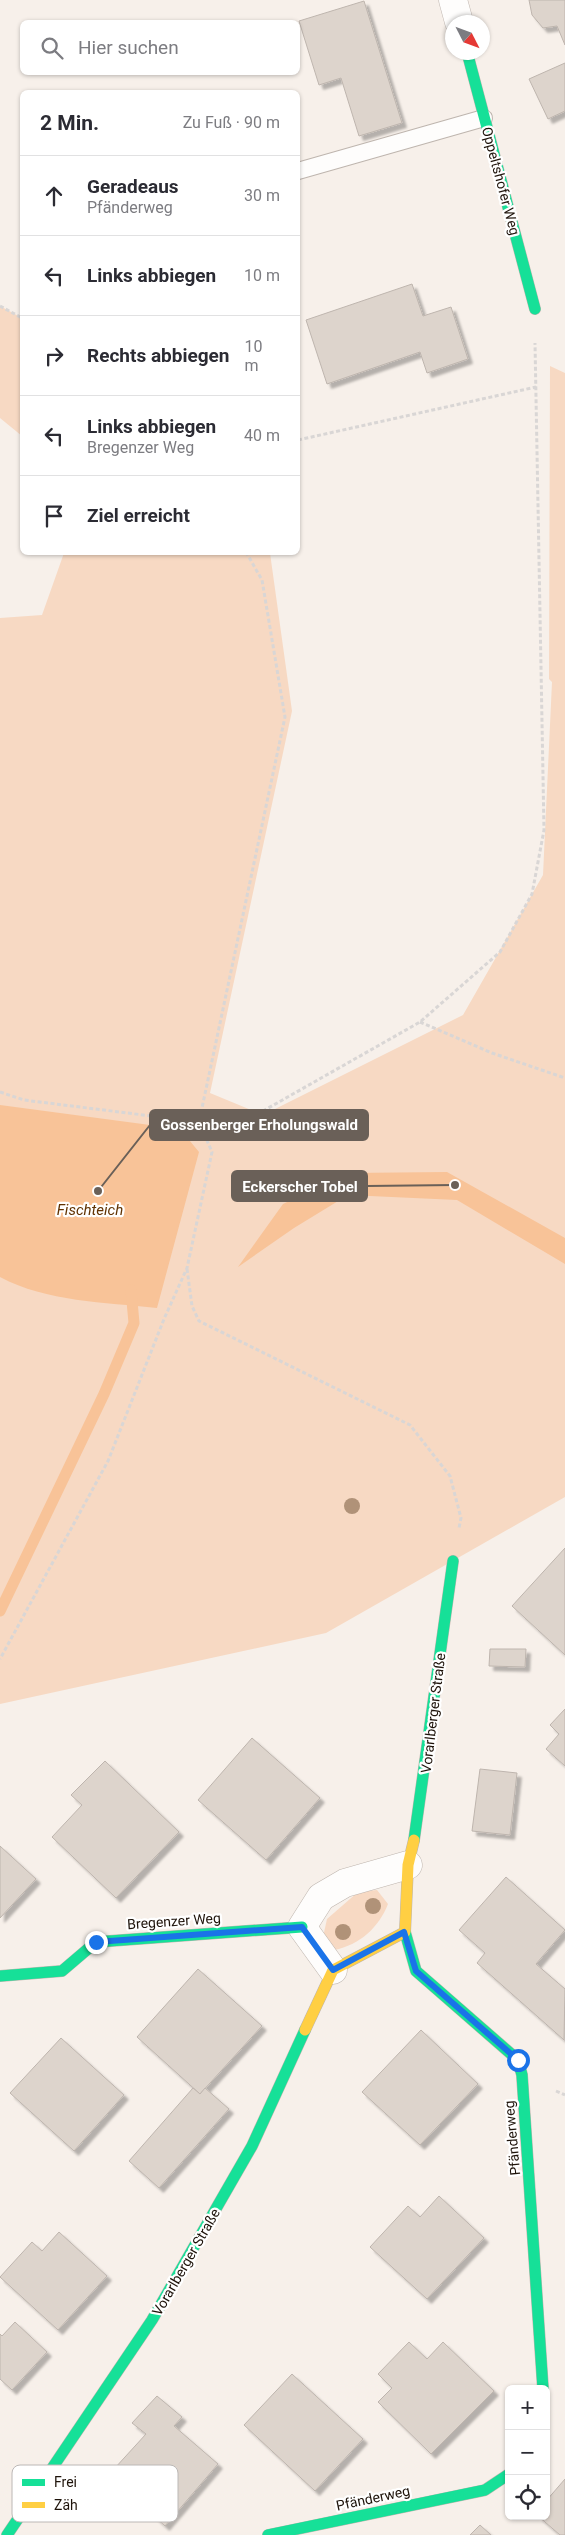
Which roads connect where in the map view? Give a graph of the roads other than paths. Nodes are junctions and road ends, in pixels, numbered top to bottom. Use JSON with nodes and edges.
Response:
{"nodes":[{"id":1,"x":453,"y":0,"type":"edge"},
{"id":2,"x":457,"y":15,"type":"edge"},
{"id":3,"x":468,"y":60,"type":"edge"},
{"id":4,"x":484,"y":118,"type":"junction"},
{"id":5,"x":300,"y":170,"type":"edge"},
{"id":6,"x":535,"y":309,"type":"road end"},
{"id":7,"x":453,"y":1561,"type":"road end"},
{"id":8,"x":408,"y":1865,"type":"junction"},
{"id":9,"x":302,"y":1927,"type":"junction"},
{"id":10,"x":404,"y":1932,"type":"junction"},
{"id":11,"x":333,"y":1970,"type":"junction"},
{"id":12,"x":0,"y":1976,"type":"edge"},
{"id":13,"x":543,"y":2385,"type":"edge"},
{"id":14,"x":54,"y":2465,"type":"edge"},
{"id":15,"x":508,"y":2475,"type":"edge"},
{"id":16,"x":16,"y":2522,"type":"edge"},
{"id":17,"x":7,"y":2535,"type":"edge"},
{"id":18,"x":268,"y":2535,"type":"edge"}],
"edges":[{"from":1,"to":2,"type":"street"},
{"from":3,"to":4,"type":"street","name":"Oppeltshofer Weg"},
{"from":4,"to":5,"type":"lane"},
{"from":4,"to":6,"type":"street","name":"Oppeltshofer Weg"},
{"from":7,"to":8,"type":"street","name":"Vorarlberger Straße"},
{"from":8,"to":9,"type":"street"},
{"from":8,"to":10,"type":"street","name":"Vorarlberger Straße"},
{"from":9,"to":11,"type":"street"},
{"from":9,"to":12,"type":"street","name":"Bregenzer Weg"},
{"from":10,"to":11,"type":"street"},
{"from":10,"to":13,"type":"street","name":"Pfänderweg"},
{"from":11,"to":14,"type":"street","name":"Vorarlberger Straße"},
{"from":15,"to":18,"type":"street","name":"Pfänderweg"},
{"from":16,"to":17,"type":"street","name":"Vorarlberger Straße"}]}
